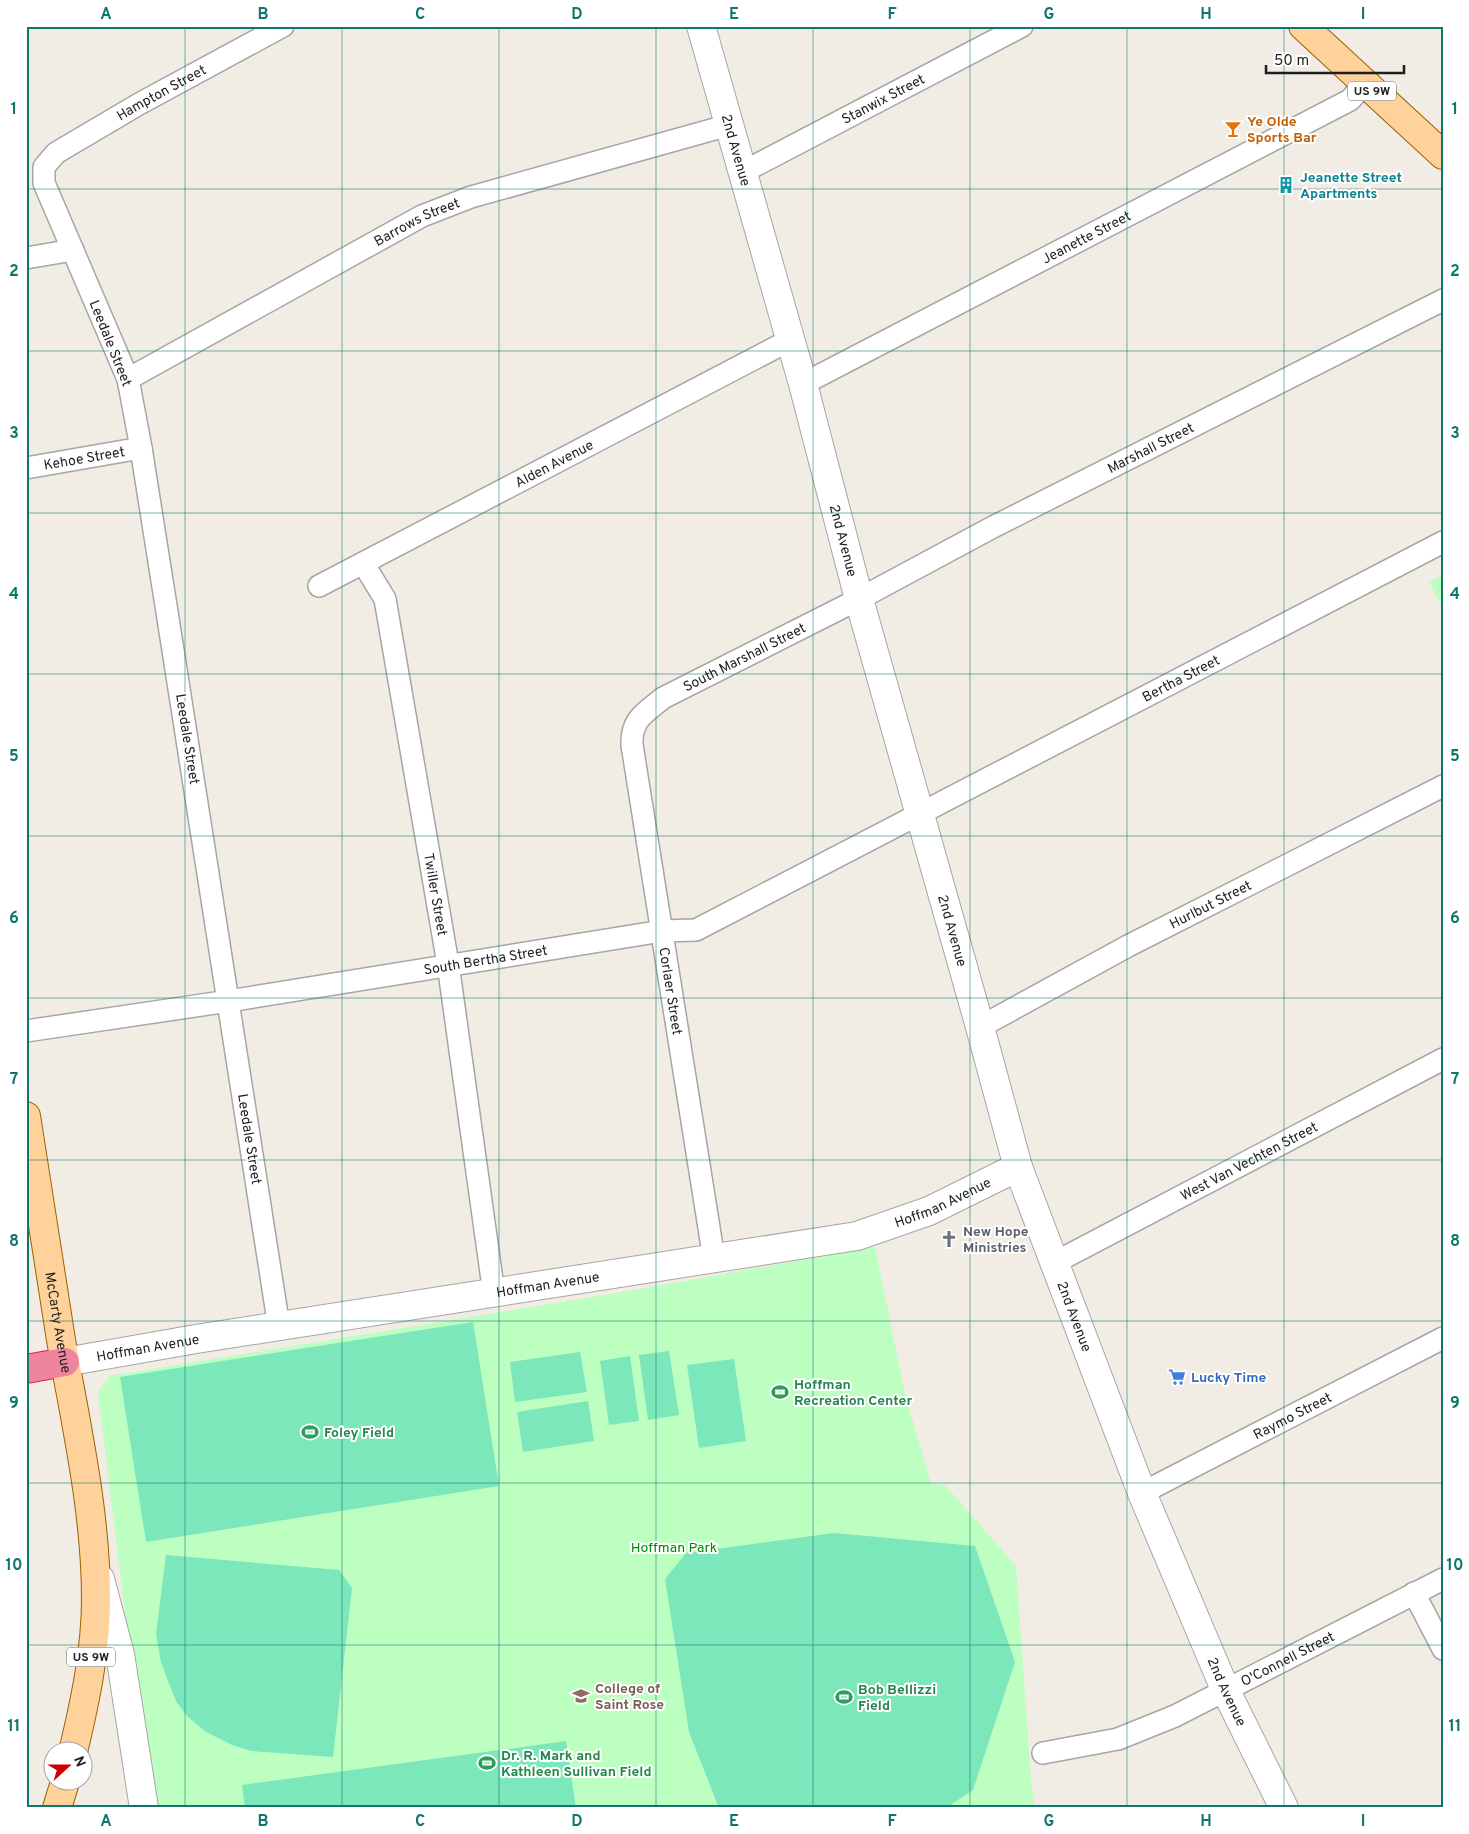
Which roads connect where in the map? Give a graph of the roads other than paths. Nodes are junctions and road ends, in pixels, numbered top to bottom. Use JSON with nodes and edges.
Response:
{"nodes":[{"id":1,"x":283,"y":26,"type":"edge"},
{"id":2,"x":701,"y":26,"type":"edge"},
{"id":3,"x":1022,"y":26,"type":"edge"},
{"id":4,"x":1302,"y":26,"type":"edge"},
{"id":5,"x":1365,"y":83,"type":"junction"},
{"id":6,"x":729,"y":125,"type":"junction"},
{"id":7,"x":1443,"y":155,"type":"edge"},
{"id":8,"x":44,"y":167,"type":"joint"},
{"id":9,"x":742,"y":172,"type":"junction"},
{"id":10,"x":73,"y":250,"type":"junction"},
{"id":11,"x":26,"y":258,"type":"edge"},
{"id":12,"x":1443,"y":300,"type":"edge"},
{"id":13,"x":790,"y":340,"type":"junction"},
{"id":14,"x":128,"y":379,"type":"junction"},
{"id":15,"x":803,"y":384,"type":"junction"},
{"id":16,"x":141,"y":448,"type":"junction"},
{"id":17,"x":26,"y":468,"type":"edge"},
{"id":18,"x":1443,"y":542,"type":"edge"},
{"id":19,"x":363,"y":563,"type":"junction"},
{"id":20,"x":319,"y":586,"type":"dead end"},
{"id":21,"x":859,"y":599,"type":"junction"},
{"id":22,"x":636,"y":724,"type":"joint"},
{"id":23,"x":1443,"y":786,"type":"edge"},
{"id":24,"x":919,"y":814,"type":"junction"},
{"id":25,"x":662,"y":931,"type":"junction"},
{"id":26,"x":448,"y":964,"type":"junction"},
{"id":27,"x":229,"y":1001,"type":"junction"},
{"id":28,"x":980,"y":1027,"type":"junction"},
{"id":29,"x":26,"y":1031,"type":"edge"},
{"id":30,"x":1443,"y":1060,"type":"edge"},
{"id":31,"x":26,"y":1116,"type":"edge"},
{"id":32,"x":1018,"y":1167,"type":"junction"},
{"id":33,"x":714,"y":1259,"type":"junction"},
{"id":34,"x":1054,"y":1263,"type":"junction"},
{"id":35,"x":494,"y":1294,"type":"junction"},
{"id":36,"x":279,"y":1327,"type":"junction"},
{"id":37,"x":1443,"y":1338,"type":"edge"},
{"id":38,"x":65,"y":1362,"type":"junction"},
{"id":39,"x":26,"y":1369,"type":"edge"},
{"id":40,"x":1142,"y":1493,"type":"junction"},
{"id":41,"x":95,"y":1561,"type":"junction"},
{"id":42,"x":1443,"y":1579,"type":"edge"},
{"id":43,"x":1414,"y":1593,"type":"junction"},
{"id":44,"x":1443,"y":1649,"type":"edge"},
{"id":45,"x":1225,"y":1689,"type":"junction"},
{"id":46,"x":75,"y":1742,"type":"edge"},
{"id":47,"x":1043,"y":1753,"type":"dead end"},
{"id":48,"x":62,"y":1792,"type":"edge"},
{"id":49,"x":57,"y":1808,"type":"edge"},
{"id":50,"x":144,"y":1808,"type":"edge"},
{"id":51,"x":1284,"y":1808,"type":"edge"}],
"edges":[{"from":1,"to":8,"type":"street","name":"Hampton Street"},
{"from":2,"to":6,"type":"street","name":"2nd Avenue"},
{"from":3,"to":9,"type":"street","name":"Stanwix Street"},
{"from":4,"to":5,"type":"main road","number":"US 9W"},
{"from":5,"to":7,"type":"main road","number":"US 9W"},
{"from":5,"to":15,"type":"street","name":"Jeanette Street"},
{"from":6,"to":9,"type":"street","name":"2nd Avenue"},
{"from":6,"to":14,"type":"street","name":"Barrows Street"},
{"from":8,"to":10,"type":"street","name":"Leedale Street"},
{"from":9,"to":13,"type":"street","name":"2nd Avenue"},
{"from":10,"to":11,"type":"street"},
{"from":10,"to":14,"type":"street","name":"Leedale Street"},
{"from":12,"to":21,"type":"street","name":"Marshall Street"},
{"from":13,"to":15,"type":"street","name":"2nd Avenue"},
{"from":13,"to":19,"type":"street","name":"Alden Avenue"},
{"from":14,"to":16,"type":"street","name":"Leedale Street"},
{"from":15,"to":21,"type":"street","name":"2nd Avenue"},
{"from":16,"to":17,"type":"street","name":"Kehoe Street"},
{"from":16,"to":27,"type":"street","name":"Leedale Street"},
{"from":18,"to":24,"type":"street","name":"Bertha Street"},
{"from":19,"to":20,"type":"street","name":"Alden Avenue"},
{"from":19,"to":26,"type":"street","name":"Twiller Street"},
{"from":21,"to":22,"type":"street","name":"South Marshall Street"},
{"from":21,"to":24,"type":"street","name":"2nd Avenue"},
{"from":22,"to":25,"type":"street","name":"Corlaer Street"},
{"from":23,"to":28,"type":"street","name":"Hurlbut Street"},
{"from":24,"to":25,"type":"street","name":"South Bertha Street"},
{"from":24,"to":28,"type":"street","name":"2nd Avenue"},
{"from":25,"to":26,"type":"street","name":"South Bertha Street"},
{"from":25,"to":33,"type":"street","name":"Corlaer Street"},
{"from":26,"to":27,"type":"street","name":"South Bertha Street"},
{"from":26,"to":35,"type":"street","name":"Twiller Street"},
{"from":27,"to":29,"type":"street","name":"South Bertha Street"},
{"from":27,"to":36,"type":"street","name":"Leedale Street"},
{"from":28,"to":32,"type":"street","name":"2nd Avenue"},
{"from":30,"to":34,"type":"street","name":"West Van Vechten Street"},
{"from":31,"to":38,"type":"main road","name":"McCarty Avenue","number":"US 9W"},
{"from":32,"to":33,"type":"street","name":"Hoffman Avenue"},
{"from":32,"to":34,"type":"street","name":"2nd Avenue"},
{"from":33,"to":35,"type":"street","name":"Hoffman Avenue"},
{"from":34,"to":40,"type":"street","name":"2nd Avenue"},
{"from":35,"to":36,"type":"street","name":"Hoffman Avenue"},
{"from":36,"to":38,"type":"street","name":"Hoffman Avenue"},
{"from":37,"to":40,"type":"street","name":"Raymo Street"},
{"from":38,"to":39,"type":"highway"},
{"from":38,"to":41,"type":"main road","name":"McCarty Avenue","number":"US 9W"},
{"from":40,"to":45,"type":"street","name":"2nd Avenue"},
{"from":41,"to":46,"type":"main road","number":"US 9W"},
{"from":41,"to":50,"type":"street"},
{"from":42,"to":43,"type":"street","name":"O'Connell Street"},
{"from":43,"to":44,"type":"street"},
{"from":43,"to":45,"type":"street","name":"O'Connell Street"},
{"from":45,"to":47,"type":"street","name":"O'Connell Street"},
{"from":45,"to":51,"type":"street","name":"2nd Avenue"},
{"from":48,"to":49,"type":"main road"}]}
